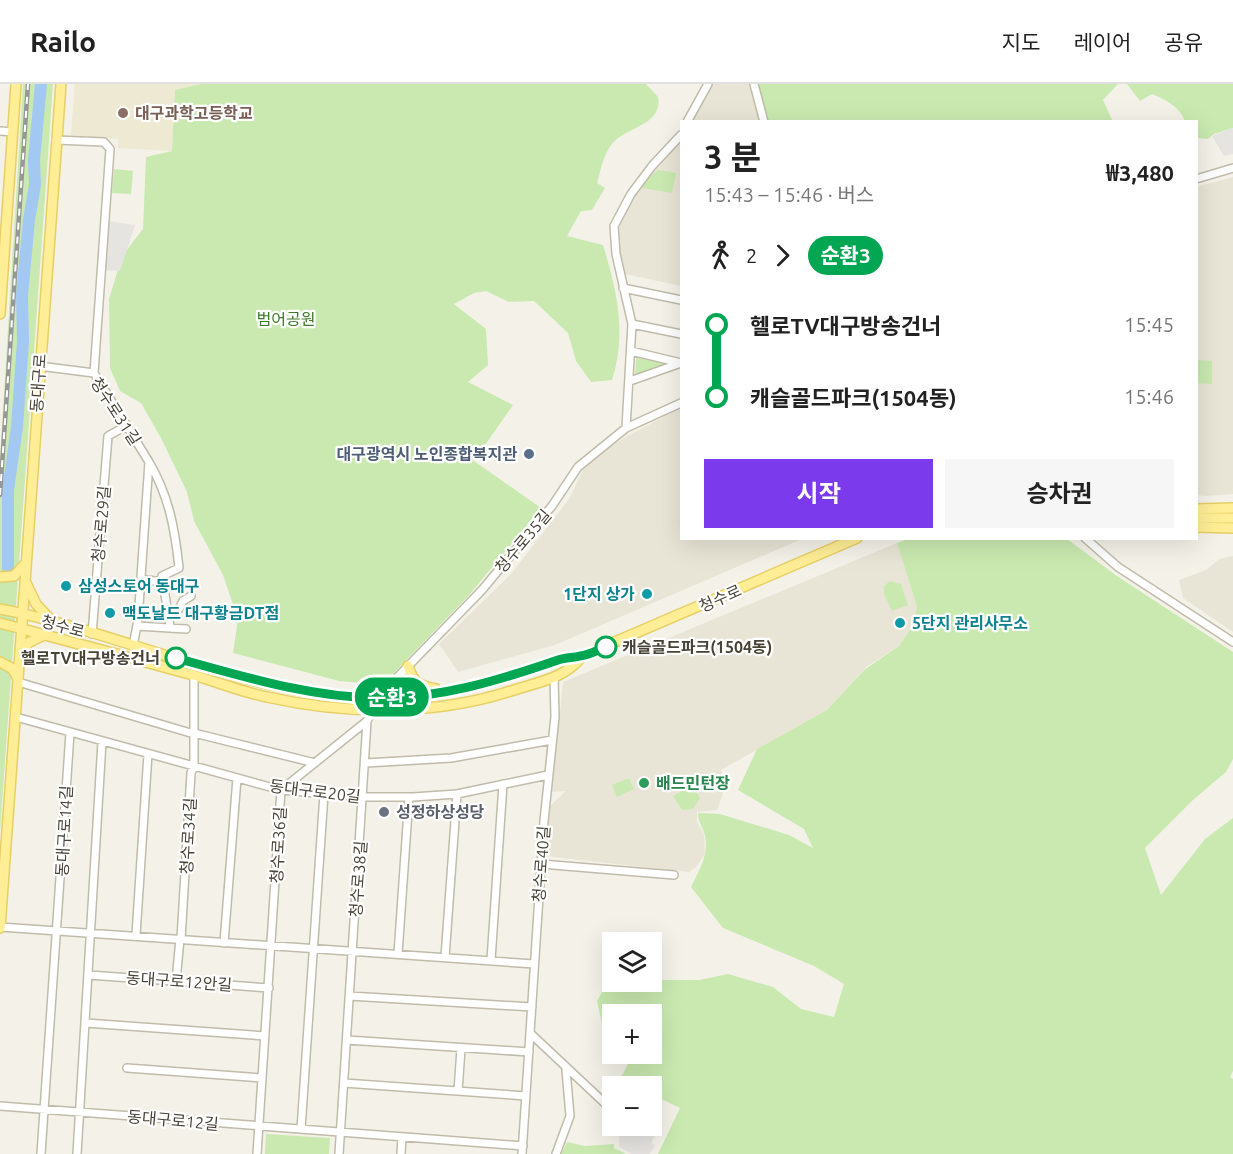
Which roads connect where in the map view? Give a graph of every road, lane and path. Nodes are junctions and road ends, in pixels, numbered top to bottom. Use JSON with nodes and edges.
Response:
{"nodes":[{"id":1,"x":16,"y":84,"type":"edge"},
{"id":2,"x":61,"y":84,"type":"edge"},
{"id":3,"x":708,"y":84,"type":"edge"},
{"id":4,"x":754,"y":84,"type":"edge"},
{"id":5,"x":688,"y":120,"type":"edge"},
{"id":6,"x":763,"y":120,"type":"edge"},
{"id":7,"x":0,"y":131,"type":"edge"},
{"id":8,"x":13,"y":132,"type":"junction"},
{"id":9,"x":680,"y":136,"type":"edge"},
{"id":10,"x":56,"y":140,"type":"junction"},
{"id":11,"x":1233,"y":168,"type":"edge"},
{"id":12,"x":1198,"y":178,"type":"edge"},
{"id":13,"x":623,"y":288,"type":"junction"},
{"id":14,"x":680,"y":300,"type":"edge"},
{"id":15,"x":0,"y":314,"type":"edge"},
{"id":16,"x":632,"y":324,"type":"junction"},
{"id":17,"x":680,"y":334,"type":"edge"},
{"id":18,"x":631,"y":351,"type":"junction"},
{"id":19,"x":680,"y":363,"type":"edge"},
{"id":20,"x":680,"y":363,"type":"edge"},
{"id":21,"x":39,"y":366,"type":"junction"},
{"id":22,"x":94,"y":373,"type":"junction"},
{"id":23,"x":630,"y":381,"type":"junction"},
{"id":24,"x":680,"y":403,"type":"edge"},
{"id":25,"x":126,"y":426,"type":"junction"},
{"id":26,"x":626,"y":428,"type":"junction"},
{"id":27,"x":149,"y":462,"type":"junction"},
{"id":28,"x":1233,"y":508,"type":"edge"},
{"id":29,"x":1198,"y":509,"type":"edge"},
{"id":30,"x":1198,"y":518,"type":"edge"},
{"id":31,"x":1233,"y":518,"type":"edge"},
{"id":32,"x":1198,"y":527,"type":"edge"},
{"id":33,"x":1233,"y":528,"type":"edge"},
{"id":34,"x":852,"y":540,"type":"edge"},
{"id":35,"x":1087,"y":540,"type":"edge"},
{"id":36,"x":26,"y":558,"type":"junction"},
{"id":37,"x":0,"y":577,"type":"edge"},
{"id":38,"x":25,"y":578,"type":"junction"},
{"id":39,"x":141,"y":579,"type":"junction"},
{"id":40,"x":162,"y":582,"type":"junction"},
{"id":41,"x":191,"y":596,"type":"dead end"},
{"id":42,"x":0,"y":609,"type":"edge"},
{"id":43,"x":170,"y":611,"type":"junction"},
{"id":44,"x":22,"y":614,"type":"junction"},
{"id":45,"x":0,"y":623,"type":"edge"},
{"id":46,"x":59,"y":625,"type":"junction"},
{"id":47,"x":137,"y":626,"type":"junction"},
{"id":48,"x":170,"y":626,"type":"junction"},
{"id":49,"x":21,"y":628,"type":"junction"},
{"id":50,"x":186,"y":629,"type":"dead end"},
{"id":51,"x":92,"y":634,"type":"junction"},
{"id":52,"x":44,"y":635,"type":"junction"},
{"id":53,"x":1233,"y":642,"type":"edge"},
{"id":54,"x":133,"y":646,"type":"junction"},
{"id":55,"x":582,"y":656,"type":"junction"},
{"id":56,"x":19,"y":658,"type":"junction"},
{"id":57,"x":0,"y":662,"type":"edge"},
{"id":58,"x":408,"y":666,"type":"junction"},
{"id":59,"x":194,"y":676,"type":"junction"},
{"id":60,"x":554,"y":677,"type":"junction"},
{"id":61,"x":18,"y":682,"type":"junction"},
{"id":62,"x":447,"y":691,"type":"junction"},
{"id":63,"x":378,"y":698,"type":"junction"},
{"id":64,"x":372,"y":711,"type":"junction"},
{"id":65,"x":16,"y":717,"type":"junction"},
{"id":66,"x":367,"y":721,"type":"junction"},
{"id":67,"x":70,"y":732,"type":"junction"},
{"id":68,"x":194,"y":734,"type":"junction"},
{"id":69,"x":552,"y":740,"type":"junction"},
{"id":70,"x":102,"y":742,"type":"junction"},
{"id":71,"x":148,"y":754,"type":"junction"},
{"id":72,"x":315,"y":763,"type":"junction"},
{"id":73,"x":366,"y":763,"type":"junction"},
{"id":74,"x":194,"y":766,"type":"junction"},
{"id":75,"x":548,"y":775,"type":"junction"},
{"id":76,"x":237,"y":778,"type":"junction"},
{"id":77,"x":503,"y":784,"type":"junction"},
{"id":78,"x":281,"y":790,"type":"junction"},
{"id":79,"x":324,"y":794,"type":"junction"},
{"id":80,"x":457,"y":794,"type":"junction"},
{"id":81,"x":363,"y":797,"type":"junction"},
{"id":82,"x":409,"y":797,"type":"junction"},
{"id":83,"x":541,"y":864,"type":"junction"},
{"id":84,"x":674,"y":875,"type":"dead end"},
{"id":85,"x":0,"y":927,"type":"edge"},
{"id":86,"x":58,"y":930,"type":"junction"},
{"id":87,"x":92,"y":932,"type":"junction"},
{"id":88,"x":135,"y":935,"type":"junction"},
{"id":89,"x":180,"y":939,"type":"junction"},
{"id":90,"x":224,"y":943,"type":"junction"},
{"id":91,"x":272,"y":946,"type":"junction"},
{"id":92,"x":314,"y":949,"type":"junction"},
{"id":93,"x":353,"y":951,"type":"junction"},
{"id":94,"x":398,"y":954,"type":"junction"},
{"id":95,"x":446,"y":957,"type":"junction"},
{"id":96,"x":491,"y":960,"type":"junction"},
{"id":97,"x":534,"y":964,"type":"junction"},
{"id":98,"x":89,"y":975,"type":"junction"},
{"id":99,"x":176,"y":981,"type":"junction"},
{"id":100,"x":269,"y":988,"type":"junction"},
{"id":101,"x":350,"y":996,"type":"junction"},
{"id":102,"x":532,"y":1007,"type":"junction"},
{"id":103,"x":86,"y":1023,"type":"junction"},
{"id":104,"x":530,"y":1033,"type":"junction"},
{"id":105,"x":265,"y":1035,"type":"junction"},
{"id":106,"x":347,"y":1040,"type":"junction"},
{"id":107,"x":461,"y":1049,"type":"junction"},
{"id":108,"x":529,"y":1052,"type":"junction"},
{"id":109,"x":127,"y":1068,"type":"dead end"},
{"id":110,"x":566,"y":1070,"type":"junction"},
{"id":111,"x":262,"y":1078,"type":"junction"},
{"id":112,"x":344,"y":1083,"type":"junction"},
{"id":113,"x":582,"y":1083,"type":"junction"},
{"id":114,"x":569,"y":1090,"type":"junction"},
{"id":115,"x":458,"y":1091,"type":"junction"},
{"id":116,"x":526,"y":1096,"type":"junction"},
{"id":117,"x":602,"y":1098,"type":"edge"},
{"id":118,"x":0,"y":1106,"type":"edge"},
{"id":119,"x":44,"y":1109,"type":"junction"},
{"id":120,"x":80,"y":1112,"type":"junction"},
{"id":121,"x":259,"y":1126,"type":"junction"},
{"id":122,"x":302,"y":1129,"type":"junction"},
{"id":123,"x":340,"y":1132,"type":"junction"},
{"id":124,"x":402,"y":1137,"type":"junction"},
{"id":125,"x":523,"y":1150,"type":"edge"},
{"id":126,"x":41,"y":1154,"type":"edge"},
{"id":127,"x":77,"y":1154,"type":"edge"},
{"id":128,"x":257,"y":1154,"type":"edge"},
{"id":129,"x":339,"y":1154,"type":"edge"},
{"id":130,"x":401,"y":1154,"type":"edge"},
{"id":131,"x":556,"y":1154,"type":"edge"}],
"edges":[{"from":1,"to":8,"type":"main road"},
{"from":2,"to":10,"type":"main road","name":"동대구로"},
{"from":3,"to":5,"type":"street"},
{"from":4,"to":6,"type":"street"},
{"from":7,"to":8,"type":"street"},
{"from":8,"to":15,"type":"main road"},
{"from":9,"to":13,"type":"street"},
{"from":10,"to":21,"type":"main road","name":"동대구로"},
{"from":10,"to":22,"type":"street"},
{"from":11,"to":12,"type":"street"},
{"from":13,"to":14,"type":"street"},
{"from":13,"to":16,"type":"street"},
{"from":16,"to":17,"type":"street"},
{"from":16,"to":18,"type":"street"},
{"from":18,"to":19,"type":"street"},
{"from":18,"to":23,"type":"street"},
{"from":20,"to":23,"type":"street"},
{"from":21,"to":22,"type":"street","name":"청수로31길"},
{"from":21,"to":36,"type":"main road","name":"동대구로"},
{"from":22,"to":25,"type":"street","name":"청수로31길"},
{"from":23,"to":26,"type":"street"},
{"from":24,"to":26,"type":"street","name":"청수로35길"},
{"from":25,"to":27,"type":"street","name":"청수로31길"},
{"from":25,"to":51,"type":"street","name":"청수로29길"},
{"from":26,"to":58,"type":"street","name":"청수로35길"},
{"from":27,"to":39,"type":"street","name":"청수로31길"},
{"from":27,"to":40,"type":"street","name":"청수로31길"},
{"from":28,"to":29,"type":"main road"},
{"from":30,"to":31,"type":"main road"},
{"from":32,"to":33,"type":"main road"},
{"from":34,"to":55,"type":"main road","name":"청수로"},
{"from":35,"to":53,"type":"street"},
{"from":36,"to":37,"type":"main road"},
{"from":36,"to":38,"type":"main road","name":"동대구로"},
{"from":38,"to":44,"type":"main road","name":"동대구로"},
{"from":38,"to":46,"type":"main road"},
{"from":39,"to":40,"type":"street"},
{"from":39,"to":47,"type":"street","name":"청수로31길"},
{"from":40,"to":43,"type":"street"},
{"from":41,"to":43,"type":"street"},
{"from":42,"to":44,"type":"main road","name":"청수로"},
{"from":43,"to":48,"type":"street"},
{"from":44,"to":46,"type":"main road","name":"청수로"},
{"from":44,"to":49,"type":"main road","name":"동대구로"},
{"from":45,"to":49,"type":"main road","name":"청수로"},
{"from":46,"to":51,"type":"main road","name":"청수로"},
{"from":47,"to":48,"type":"street"},
{"from":47,"to":54,"type":"street","name":"청수로31길"},
{"from":48,"to":50,"type":"street"},
{"from":49,"to":52,"type":"main road","name":"청수로"},
{"from":49,"to":56,"type":"main road","name":"동대구로"},
{"from":51,"to":54,"type":"main road","name":"청수로"},
{"from":52,"to":56,"type":"main road"},
{"from":52,"to":59,"type":"main road","name":"청수로"},
{"from":54,"to":63,"type":"main road","name":"청수로"},
{"from":55,"to":60,"type":"main road","name":"청수로"},
{"from":55,"to":62,"type":"main road","name":"청수로"},
{"from":56,"to":61,"type":"main road","name":"동대구로"},
{"from":57,"to":61,"type":"main road"},
{"from":58,"to":62,"type":"main road"},
{"from":58,"to":63,"type":"street","name":"청수로35길"},
{"from":59,"to":64,"type":"main road","name":"청수로"},
{"from":59,"to":68,"type":"street","name":"청수로34길"},
{"from":60,"to":64,"type":"main road","name":"청수로"},
{"from":60,"to":69,"type":"street","name":"청수로40길"},
{"from":61,"to":65,"type":"main road","name":"동대구로"},
{"from":61,"to":68,"type":"street"},
{"from":62,"to":63,"type":"main road","name":"청수로"},
{"from":63,"to":64,"type":"street","name":"청수로36길"},
{"from":64,"to":66,"type":"street","name":"청수로36길"},
{"from":65,"to":67,"type":"street","name":"동대구로20길"},
{"from":65,"to":85,"type":"main road","name":"동대구로"},
{"from":66,"to":72,"type":"street","name":"청수로36길"},
{"from":66,"to":73,"type":"street","name":"청수로38길"},
{"from":67,"to":70,"type":"street","name":"동대구로20길"},
{"from":67,"to":86,"type":"street","name":"동대구로14길"},
{"from":68,"to":72,"type":"street"},
{"from":68,"to":74,"type":"street","name":"청수로34길"},
{"from":69,"to":73,"type":"street"},
{"from":69,"to":75,"type":"street","name":"청수로40길"},
{"from":70,"to":71,"type":"street","name":"동대구로20길"},
{"from":70,"to":87,"type":"street","name":"동대구로14길"},
{"from":71,"to":74,"type":"street","name":"동대구로20길"},
{"from":71,"to":88,"type":"street"},
{"from":72,"to":78,"type":"street","name":"청수로36길"},
{"from":73,"to":81,"type":"street","name":"청수로38길"},
{"from":74,"to":76,"type":"street","name":"동대구로20길"},
{"from":74,"to":89,"type":"street","name":"청수로34길"},
{"from":75,"to":77,"type":"street","name":"동대구로20길"},
{"from":75,"to":83,"type":"street","name":"청수로40길"},
{"from":76,"to":78,"type":"street","name":"동대구로20길"},
{"from":76,"to":90,"type":"street"},
{"from":77,"to":80,"type":"street","name":"동대구로20길"},
{"from":77,"to":96,"type":"street"},
{"from":78,"to":79,"type":"street","name":"동대구로20길"},
{"from":78,"to":91,"type":"street","name":"청수로36길"},
{"from":79,"to":81,"type":"street","name":"동대구로20길"},
{"from":79,"to":92,"type":"street"},
{"from":80,"to":82,"type":"street","name":"동대구로20길"},
{"from":80,"to":95,"type":"street"},
{"from":81,"to":82,"type":"street","name":"동대구로20길"},
{"from":81,"to":93,"type":"street","name":"청수로38길"},
{"from":82,"to":94,"type":"street"},
{"from":83,"to":84,"type":"street"},
{"from":83,"to":97,"type":"street","name":"청수로40길"},
{"from":85,"to":86,"type":"street"},
{"from":86,"to":87,"type":"street"},
{"from":86,"to":119,"type":"street"},
{"from":87,"to":88,"type":"street"},
{"from":87,"to":98,"type":"street"},
{"from":88,"to":89,"type":"street"},
{"from":89,"to":90,"type":"street"},
{"from":89,"to":99,"type":"street"},
{"from":90,"to":91,"type":"street"},
{"from":91,"to":92,"type":"street"},
{"from":91,"to":100,"type":"street","name":"청수로36길"},
{"from":92,"to":93,"type":"street"},
{"from":92,"to":122,"type":"street"},
{"from":93,"to":94,"type":"street"},
{"from":93,"to":101,"type":"street","name":"청수로38길"},
{"from":94,"to":95,"type":"street"},
{"from":95,"to":96,"type":"street"},
{"from":96,"to":97,"type":"street"},
{"from":97,"to":102,"type":"street","name":"청수로40길"},
{"from":98,"to":99,"type":"street","name":"동대구로12안길"},
{"from":98,"to":103,"type":"street"},
{"from":99,"to":100,"type":"street","name":"동대구로12안길"},
{"from":100,"to":105,"type":"street","name":"청수로36길"},
{"from":101,"to":102,"type":"street"},
{"from":101,"to":106,"type":"street","name":"청수로38길"},
{"from":102,"to":104,"type":"street","name":"청수로40길"},
{"from":103,"to":105,"type":"street"},
{"from":103,"to":120,"type":"street"},
{"from":104,"to":108,"type":"street","name":"청수로40길"},
{"from":104,"to":110,"type":"street"},
{"from":105,"to":111,"type":"street","name":"청수로36길"},
{"from":106,"to":107,"type":"street"},
{"from":106,"to":112,"type":"street","name":"청수로38길"},
{"from":107,"to":108,"type":"street"},
{"from":107,"to":115,"type":"street"},
{"from":108,"to":116,"type":"street","name":"청수로40길"},
{"from":109,"to":111,"type":"street"},
{"from":110,"to":113,"type":"street"},
{"from":110,"to":114,"type":"street"},
{"from":111,"to":121,"type":"street","name":"청수로36길"},
{"from":112,"to":115,"type":"street"},
{"from":112,"to":123,"type":"street","name":"청수로38길"},
{"from":113,"to":114,"type":"street"},
{"from":113,"to":117,"type":"street"},
{"from":114,"to":131,"type":"street"},
{"from":115,"to":116,"type":"street"},
{"from":116,"to":125,"type":"street","name":"청수로40길"},
{"from":118,"to":119,"type":"street","name":"동대구로12길"},
{"from":119,"to":120,"type":"street","name":"동대구로12길"},
{"from":119,"to":126,"type":"street"},
{"from":120,"to":121,"type":"street","name":"동대구로12길"},
{"from":120,"to":127,"type":"street"},
{"from":121,"to":122,"type":"street","name":"동대구로12길"},
{"from":121,"to":128,"type":"street","name":"청수로36길"},
{"from":122,"to":123,"type":"street","name":"동대구로12길"},
{"from":123,"to":124,"type":"street","name":"동대구로12길"},
{"from":123,"to":129,"type":"street","name":"청수로38길"},
{"from":124,"to":125,"type":"street","name":"동대구로12길"},
{"from":124,"to":130,"type":"street"}]}
